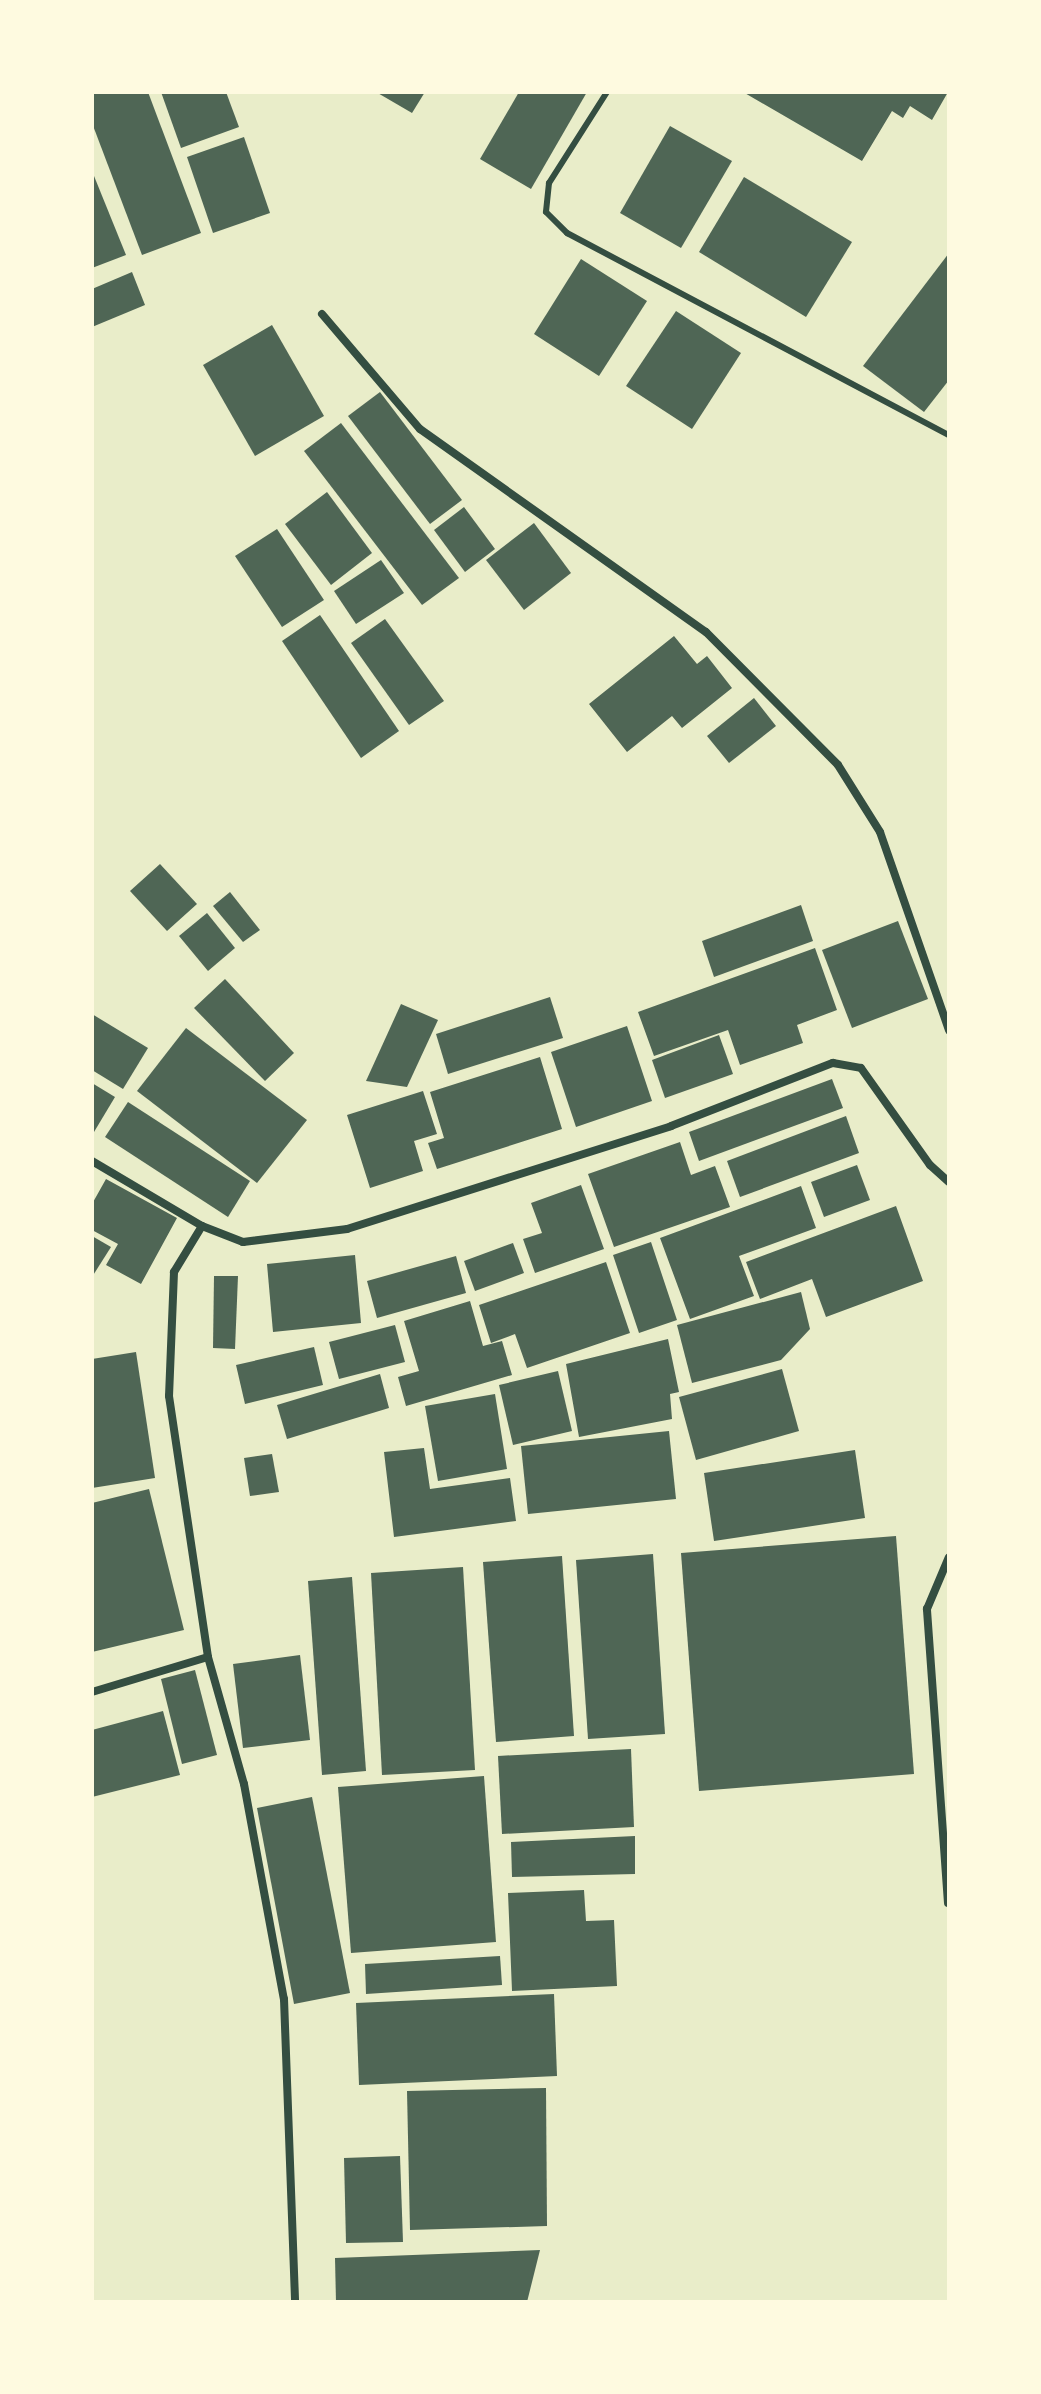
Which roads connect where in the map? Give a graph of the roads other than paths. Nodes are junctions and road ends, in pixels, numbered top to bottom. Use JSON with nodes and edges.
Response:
{"nodes":[{"id":1,"x":607,"y":92,"type":"edge"},
{"id":2,"x":322,"y":314,"type":"dead end"},
{"id":3,"x":949,"y":435,"type":"edge"},
{"id":4,"x":949,"y":1030,"type":"edge"},
{"id":5,"x":92,"y":1161,"type":"edge"},
{"id":6,"x":949,"y":1182,"type":"edge"},
{"id":7,"x":202,"y":1226,"type":"junction"},
{"id":8,"x":949,"y":1557,"type":"edge"},
{"id":9,"x":208,"y":1657,"type":"junction"},
{"id":10,"x":92,"y":1692,"type":"edge"},
{"id":11,"x":948,"y":1903,"type":"edge"},
{"id":12,"x":295,"y":2302,"type":"edge"}],
"edges":[{"from":1,"to":3,"type":"lane"},
{"from":2,"to":4,"type":"street"},
{"from":5,"to":7,"type":"street"},
{"from":6,"to":7,"type":"street"},
{"from":7,"to":9,"type":"street"},
{"from":8,"to":11,"type":"street"},
{"from":9,"to":10,"type":"street"},
{"from":9,"to":12,"type":"street"}]}
